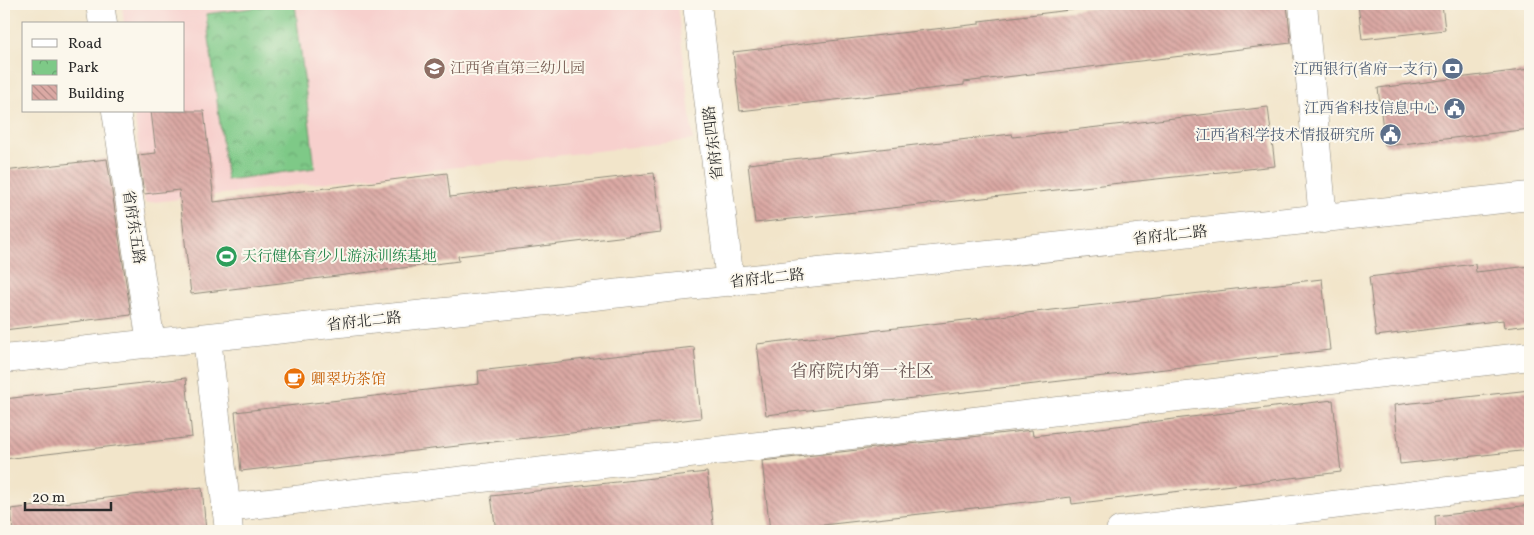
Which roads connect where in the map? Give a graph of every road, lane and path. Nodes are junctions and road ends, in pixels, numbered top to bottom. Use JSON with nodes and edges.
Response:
{"nodes":[{"id":1,"x":100,"y":4,"type":"edge"},
{"id":2,"x":696,"y":4,"type":"edge"},
{"id":3,"x":1303,"y":4,"type":"edge"},
{"id":4,"x":103,"y":22,"type":"edge"},
{"id":5,"x":116,"y":112,"type":"edge"},
{"id":6,"x":1530,"y":196,"type":"edge"},
{"id":7,"x":1323,"y":219,"type":"junction"},
{"id":8,"x":730,"y":282,"type":"junction"},
{"id":9,"x":207,"y":338,"type":"junction"},
{"id":10,"x":151,"y":344,"type":"junction"},
{"id":11,"x":1530,"y":356,"type":"edge"},
{"id":12,"x":4,"y":359,"type":"edge"},
{"id":13,"x":1530,"y":481,"type":"edge"},
{"id":14,"x":228,"y":520,"type":"edge"},
{"id":15,"x":1120,"y":531,"type":"edge"}],
"edges":[{"from":1,"to":4,"type":"street"},
{"from":2,"to":8,"type":"street","name":"省府东四路"},
{"from":3,"to":7,"type":"street"},
{"from":5,"to":10,"type":"street","name":"省府东五路"},
{"from":6,"to":7,"type":"street","name":"省府北二路"},
{"from":7,"to":8,"type":"street","name":"省府北二路"},
{"from":8,"to":9,"type":"street","name":"省府北二路"},
{"from":9,"to":10,"type":"street","name":"省府北二路"},
{"from":9,"to":14,"type":"street"},
{"from":10,"to":12,"type":"street","name":"省府北二路"},
{"from":11,"to":14,"type":"street"},
{"from":13,"to":15,"type":"street"}]}
